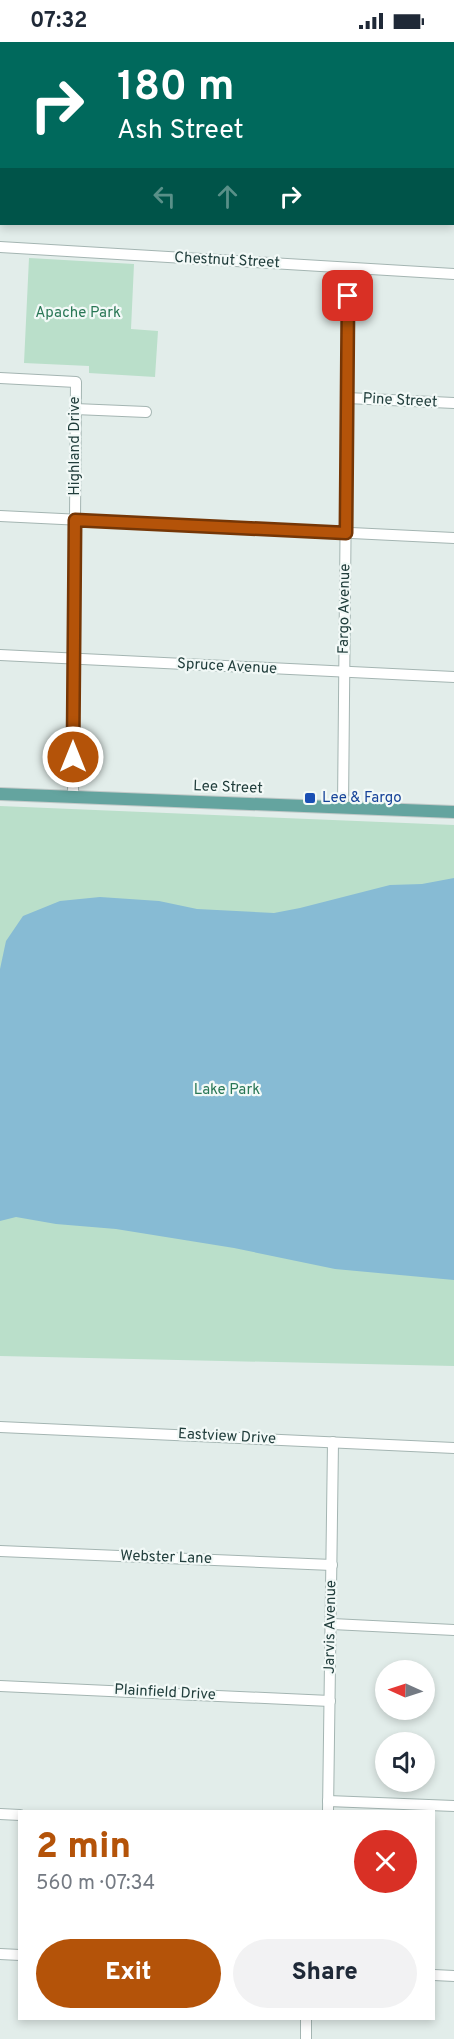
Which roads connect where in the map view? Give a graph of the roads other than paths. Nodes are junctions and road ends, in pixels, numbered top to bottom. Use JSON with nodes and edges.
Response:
{"nodes":[{"id":1,"x":0,"y":247,"type":"edge"},
{"id":2,"x":348,"y":268,"type":"junction"},
{"id":3,"x":454,"y":274,"type":"edge"},
{"id":4,"x":0,"y":378,"type":"edge"},
{"id":5,"x":347,"y":398,"type":"junction"},
{"id":6,"x":454,"y":404,"type":"edge"},
{"id":7,"x":75,"y":409,"type":"junction"},
{"id":8,"x":146,"y":412,"type":"dead end"},
{"id":9,"x":0,"y":516,"type":"edge"},
{"id":10,"x":75,"y":520,"type":"junction"},
{"id":11,"x":346,"y":533,"type":"junction"},
{"id":12,"x":454,"y":538,"type":"edge"},
{"id":13,"x":0,"y":655,"type":"edge"},
{"id":14,"x":74,"y":659,"type":"junction"},
{"id":15,"x":344,"y":672,"type":"junction"},
{"id":16,"x":454,"y":677,"type":"edge"},
{"id":17,"x":0,"y":794,"type":"edge"},
{"id":18,"x":73,"y":797,"type":"junction"},
{"id":19,"x":343,"y":807,"type":"junction"},
{"id":20,"x":454,"y":812,"type":"edge"},
{"id":21,"x":0,"y":1426,"type":"edge"},
{"id":22,"x":333,"y":1442,"type":"junction"},
{"id":23,"x":454,"y":1448,"type":"edge"},
{"id":24,"x":0,"y":1551,"type":"edge"},
{"id":25,"x":332,"y":1565,"type":"junction"},
{"id":26,"x":332,"y":1624,"type":"junction"},
{"id":27,"x":454,"y":1630,"type":"edge"},
{"id":28,"x":0,"y":1686,"type":"edge"},
{"id":29,"x":330,"y":1701,"type":"junction"},
{"id":30,"x":328,"y":1806,"type":"edge"},
{"id":31,"x":454,"y":1806,"type":"edge"},
{"id":32,"x":0,"y":1814,"type":"edge"},
{"id":33,"x":18,"y":1815,"type":"edge"},
{"id":34,"x":0,"y":1954,"type":"edge"},
{"id":35,"x":18,"y":1955,"type":"edge"},
{"id":36,"x":435,"y":1975,"type":"edge"},
{"id":37,"x":454,"y":1976,"type":"edge"},
{"id":38,"x":306,"y":2020,"type":"edge"},
{"id":39,"x":306,"y":2039,"type":"edge"}],
"edges":[{"from":1,"to":2,"type":"street","name":"Chestnut Street"},
{"from":2,"to":3,"type":"street","name":"Chestnut Street"},
{"from":2,"to":5,"type":"street","name":"Fargo Avenue"},
{"from":4,"to":7,"type":"street","name":"Highland Drive"},
{"from":5,"to":6,"type":"street","name":"Pine Street"},
{"from":5,"to":11,"type":"street","name":"Fargo Avenue"},
{"from":7,"to":8,"type":"street"},
{"from":7,"to":10,"type":"street","name":"Highland Drive"},
{"from":9,"to":10,"type":"street"},
{"from":10,"to":11,"type":"street"},
{"from":10,"to":14,"type":"street","name":"Highland Drive"},
{"from":11,"to":12,"type":"street"},
{"from":11,"to":15,"type":"street","name":"Fargo Avenue"},
{"from":13,"to":14,"type":"street","name":"Spruce Avenue"},
{"from":14,"to":15,"type":"street","name":"Spruce Avenue"},
{"from":14,"to":18,"type":"street","name":"Highland Drive"},
{"from":15,"to":16,"type":"street","name":"Spruce Avenue"},
{"from":15,"to":19,"type":"street","name":"Fargo Avenue"},
{"from":17,"to":18,"type":"main road","name":"Lee Street"},
{"from":18,"to":19,"type":"main road","name":"Lee Street"},
{"from":19,"to":20,"type":"main road","name":"Lee Street"},
{"from":21,"to":22,"type":"street","name":"Eastview Drive"},
{"from":22,"to":23,"type":"street","name":"Eastview Drive"},
{"from":22,"to":25,"type":"street","name":"Jarvis Avenue"},
{"from":24,"to":25,"type":"street","name":"Webster Lane"},
{"from":25,"to":26,"type":"street","name":"Jarvis Avenue"},
{"from":26,"to":27,"type":"street"},
{"from":26,"to":29,"type":"street","name":"Jarvis Avenue"},
{"from":28,"to":29,"type":"street","name":"Plainfield Drive"},
{"from":29,"to":30,"type":"street","name":"Jarvis Avenue"},
{"from":30,"to":31,"type":"street"},
{"from":32,"to":33,"type":"street"},
{"from":34,"to":35,"type":"street"},
{"from":36,"to":37,"type":"street"},
{"from":38,"to":39,"type":"street"}]}
